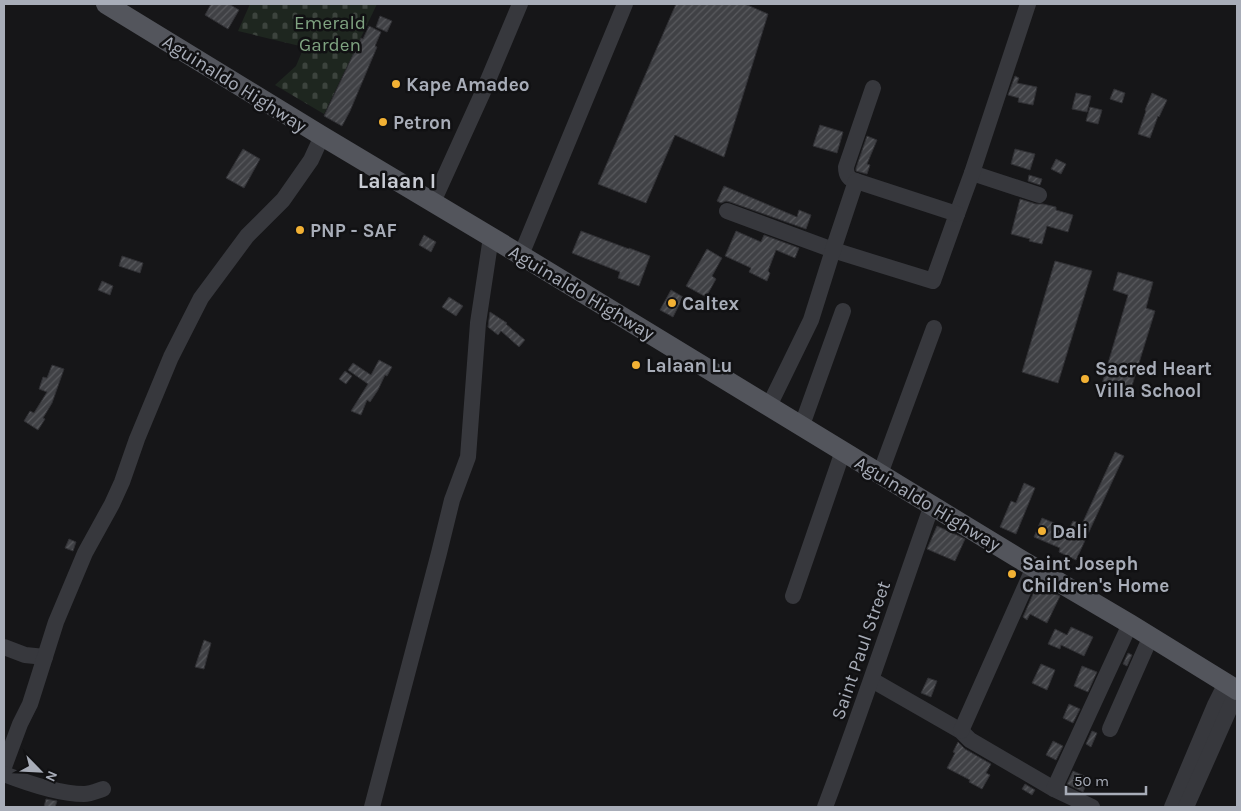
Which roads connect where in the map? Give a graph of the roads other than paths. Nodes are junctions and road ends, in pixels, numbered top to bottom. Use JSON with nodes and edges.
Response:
{"nodes":[{"id":1,"x":106,"y":4,"type":"edge"},
{"id":2,"x":520,"y":4,"type":"edge"},
{"id":3,"x":624,"y":4,"type":"edge"},
{"id":4,"x":1028,"y":4,"type":"edge"},
{"id":5,"x":873,"y":88,"type":"dead end"},
{"id":6,"x":322,"y":136,"type":"junction"},
{"id":7,"x":972,"y":173,"type":"junction"},
{"id":8,"x":856,"y":181,"type":"junction"},
{"id":9,"x":1039,"y":195,"type":"dead end"},
{"id":10,"x":433,"y":202,"type":"junction"},
{"id":11,"x":728,"y":212,"type":"dead end"},
{"id":12,"x":957,"y":214,"type":"junction"},
{"id":13,"x":491,"y":237,"type":"junction"},
{"id":14,"x":832,"y":250,"type":"junction"},
{"id":15,"x":521,"y":255,"type":"junction"},
{"id":16,"x":843,"y":311,"type":"dead end"},
{"id":17,"x":934,"y":328,"type":"dead end"},
{"id":18,"x":769,"y":406,"type":"junction"},
{"id":19,"x":802,"y":425,"type":"junction"},
{"id":20,"x":843,"y":451,"type":"junction"},
{"id":21,"x":880,"y":474,"type":"junction"},
{"id":22,"x":932,"y":505,"type":"junction"},
{"id":23,"x":1034,"y":567,"type":"junction"},
{"id":24,"x":793,"y":596,"type":"dead end"},
{"id":25,"x":1130,"y":624,"type":"junction"},
{"id":26,"x":1151,"y":636,"type":"junction"},
{"id":27,"x":4,"y":647,"type":"edge"},
{"id":28,"x":45,"y":657,"type":"junction"},
{"id":29,"x":872,"y":680,"type":"junction"},
{"id":30,"x":1234,"y":688,"type":"edge"},
{"id":31,"x":1110,"y":729,"type":"dead end"},
{"id":32,"x":961,"y":731,"type":"junction"},
{"id":33,"x":4,"y":767,"type":"edge"},
{"id":34,"x":4,"y":774,"type":"edge"},
{"id":35,"x":103,"y":789,"type":"dead end"},
{"id":36,"x":1054,"y":789,"type":"junction"},
{"id":37,"x":372,"y":807,"type":"edge"},
{"id":38,"x":826,"y":807,"type":"edge"},
{"id":39,"x":1092,"y":807,"type":"edge"},
{"id":40,"x":1172,"y":807,"type":"edge"},
{"id":41,"x":1186,"y":807,"type":"edge"}],
"edges":[{"from":1,"to":6,"type":"main road","name":"Aguinaldo Highway"},
{"from":2,"to":10,"type":"street"},
{"from":3,"to":15,"type":"street"},
{"from":4,"to":7,"type":"street"},
{"from":5,"to":8,"type":"street"},
{"from":6,"to":10,"type":"main road","name":"Aguinaldo Highway"},
{"from":6,"to":28,"type":"street"},
{"from":7,"to":9,"type":"street"},
{"from":7,"to":12,"type":"street"},
{"from":8,"to":12,"type":"street"},
{"from":8,"to":14,"type":"street"},
{"from":10,"to":13,"type":"main road","name":"Aguinaldo Highway"},
{"from":11,"to":14,"type":"street"},
{"from":12,"to":14,"type":"street"},
{"from":13,"to":15,"type":"main road","name":"Aguinaldo Highway"},
{"from":13,"to":37,"type":"street"},
{"from":14,"to":18,"type":"street"},
{"from":15,"to":18,"type":"main road","name":"Aguinaldo Highway"},
{"from":16,"to":19,"type":"street"},
{"from":17,"to":21,"type":"street"},
{"from":18,"to":19,"type":"main road","name":"Aguinaldo Highway"},
{"from":19,"to":20,"type":"main road","name":"Aguinaldo Highway"},
{"from":20,"to":21,"type":"main road","name":"Aguinaldo Highway"},
{"from":20,"to":24,"type":"street"},
{"from":21,"to":22,"type":"main road","name":"Aguinaldo Highway"},
{"from":22,"to":23,"type":"main road","name":"Aguinaldo Highway"},
{"from":22,"to":29,"type":"street","name":"Saint Paul Street"},
{"from":23,"to":25,"type":"main road","name":"Aguinaldo Highway"},
{"from":23,"to":32,"type":"street"},
{"from":25,"to":26,"type":"main road","name":"Aguinaldo Highway"},
{"from":25,"to":36,"type":"street"},
{"from":26,"to":30,"type":"main road","name":"Aguinaldo Highway"},
{"from":26,"to":31,"type":"street"},
{"from":27,"to":28,"type":"street"},
{"from":28,"to":33,"type":"street"},
{"from":29,"to":32,"type":"street"},
{"from":29,"to":38,"type":"street","name":"Saint Paul Street"},
{"from":30,"to":40,"type":"street"},
{"from":30,"to":41,"type":"street"},
{"from":32,"to":36,"type":"street"},
{"from":34,"to":35,"type":"street"},
{"from":36,"to":39,"type":"street"}]}
